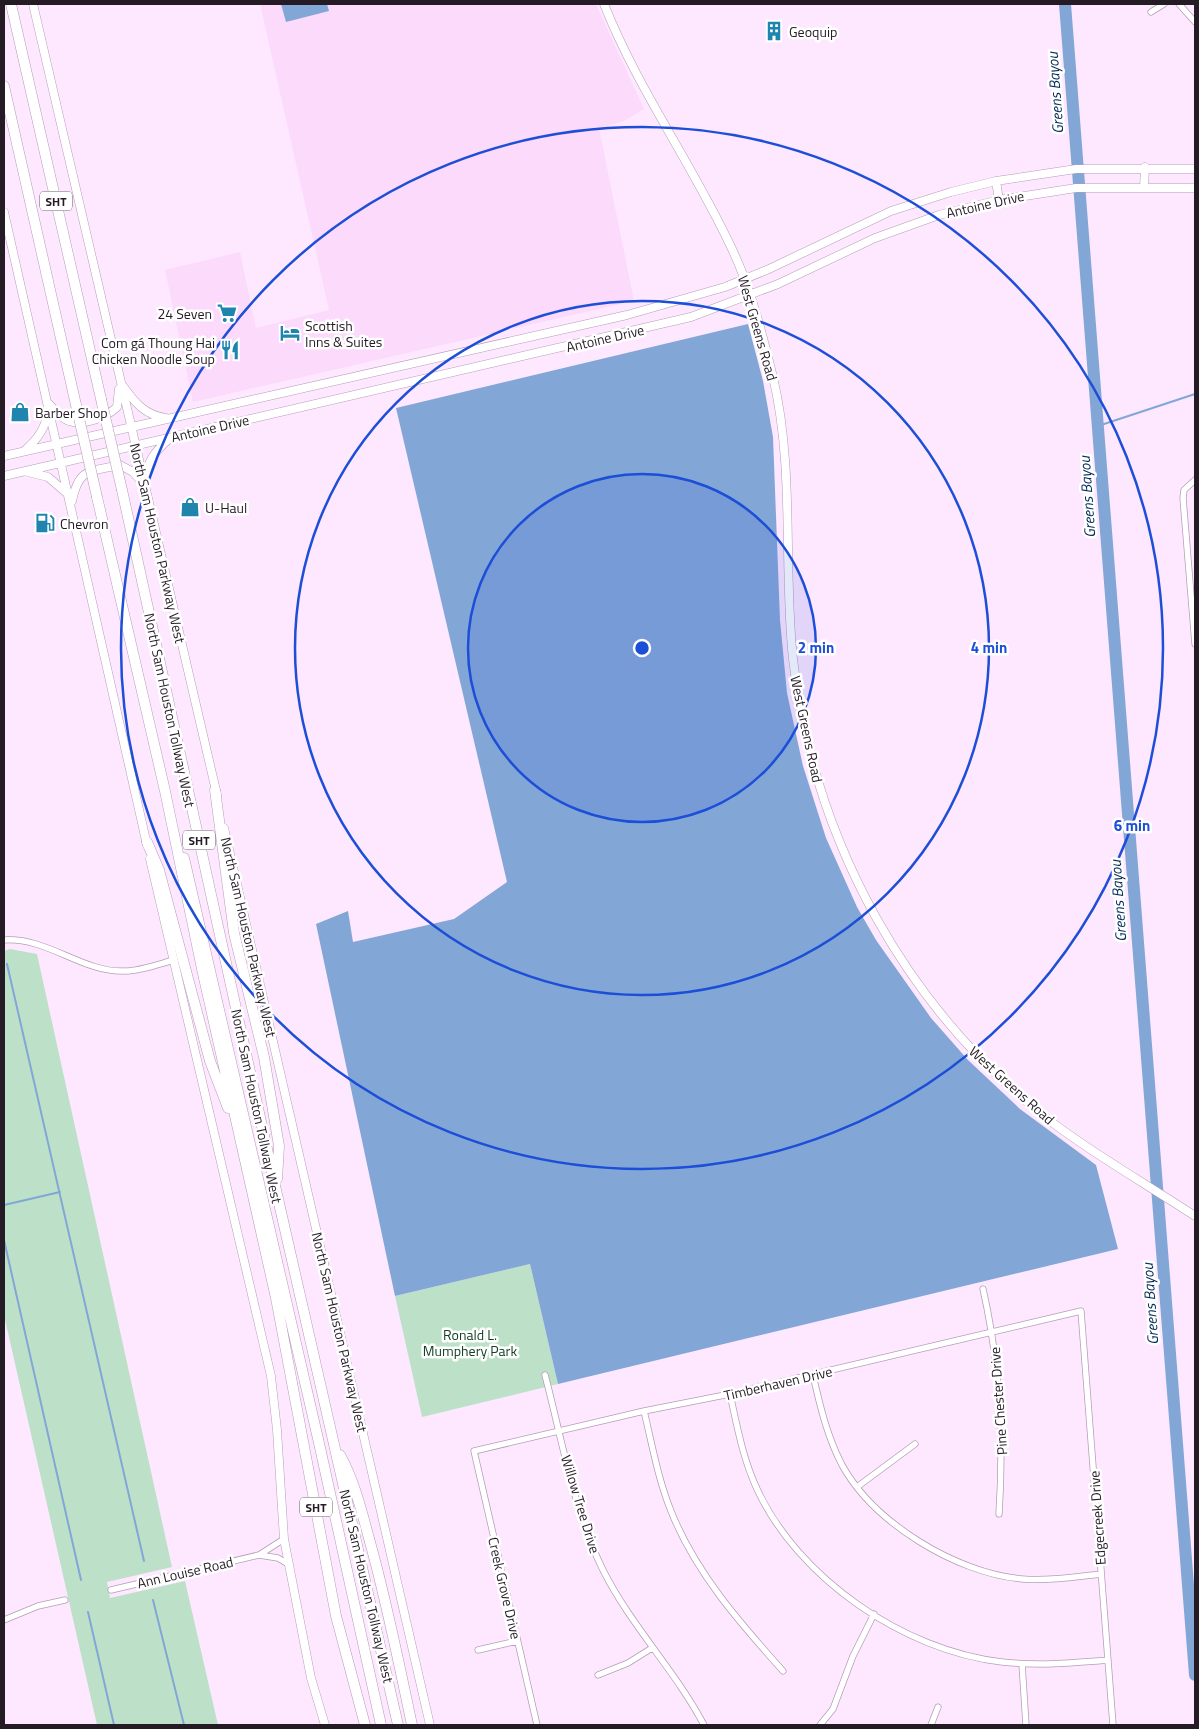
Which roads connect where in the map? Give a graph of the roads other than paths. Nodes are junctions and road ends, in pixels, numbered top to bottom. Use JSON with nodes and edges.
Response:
{"nodes":[{"id":1,"x":11,"y":4,"type":"edge"},
{"id":2,"x":33,"y":4,"type":"edge"},
{"id":3,"x":604,"y":4,"type":"edge"},
{"id":4,"x":1164,"y":4,"type":"edge"},
{"id":5,"x":1180,"y":4,"type":"edge"},
{"id":6,"x":1151,"y":12,"type":"dead end"},
{"id":7,"x":1195,"y":22,"type":"edge"},
{"id":8,"x":4,"y":86,"type":"edge"},
{"id":9,"x":1145,"y":168,"type":"junction"},
{"id":10,"x":1195,"y":169,"type":"edge"},
{"id":11,"x":996,"y":182,"type":"junction"},
{"id":12,"x":1144,"y":188,"type":"junction"},
{"id":13,"x":1195,"y":188,"type":"edge"},
{"id":14,"x":999,"y":200,"type":"junction"},
{"id":15,"x":4,"y":212,"type":"edge"},
{"id":16,"x":867,"y":222,"type":"junction"},
{"id":17,"x":875,"y":238,"type":"junction"},
{"id":18,"x":745,"y":279,"type":"junction"},
{"id":19,"x":751,"y":295,"type":"junction"},
{"id":20,"x":627,"y":315,"type":"junction"},
{"id":21,"x":631,"y":332,"type":"junction"},
{"id":22,"x":505,"y":343,"type":"junction"},
{"id":23,"x":509,"y":359,"type":"junction"},
{"id":24,"x":386,"y":370,"type":"junction"},
{"id":25,"x":120,"y":382,"type":"junction"},
{"id":26,"x":390,"y":387,"type":"junction"},
{"id":27,"x":264,"y":398,"type":"junction"},
{"id":28,"x":48,"y":403,"type":"junction"},
{"id":29,"x":268,"y":415,"type":"junction"},
{"id":30,"x":172,"y":419,"type":"junction"},
{"id":31,"x":131,"y":428,"type":"junction"},
{"id":32,"x":171,"y":437,"type":"junction"},
{"id":33,"x":57,"y":444,"type":"junction"},
{"id":34,"x":135,"y":446,"type":"junction"},
{"id":35,"x":22,"y":452,"type":"junction"},
{"id":36,"x":4,"y":456,"type":"edge"},
{"id":37,"x":61,"y":462,"type":"junction"},
{"id":38,"x":24,"y":471,"type":"junction"},
{"id":39,"x":4,"y":476,"type":"edge"},
{"id":40,"x":1195,"y":480,"type":"edge"},
{"id":41,"x":143,"y":483,"type":"junction"},
{"id":42,"x":69,"y":495,"type":"junction"},
{"id":43,"x":71,"y":504,"type":"junction"},
{"id":44,"x":1195,"y":644,"type":"edge"},
{"id":45,"x":216,"y":790,"type":"junction"},
{"id":46,"x":165,"y":791,"type":"junction"},
{"id":47,"x":147,"y":842,"type":"junction"},
{"id":48,"x":4,"y":940,"type":"edge"},
{"id":49,"x":174,"y":960,"type":"junction"},
{"id":50,"x":242,"y":1144,"type":"junction"},
{"id":51,"x":276,"y":1190,"type":"junction"},
{"id":52,"x":1195,"y":1216,"type":"edge"},
{"id":53,"x":983,"y":1289,"type":"dead end"},
{"id":54,"x":1081,"y":1311,"type":"joint"},
{"id":55,"x":993,"y":1332,"type":"junction"},
{"id":56,"x":545,"y":1375,"type":"dead end"},
{"id":57,"x":813,"y":1375,"type":"junction"},
{"id":58,"x":730,"y":1394,"type":"junction"},
{"id":59,"x":644,"y":1411,"type":"junction"},
{"id":60,"x":560,"y":1431,"type":"junction"},
{"id":61,"x":915,"y":1444,"type":"dead end"},
{"id":62,"x":335,"y":1446,"type":"junction"},
{"id":63,"x":474,"y":1451,"type":"joint"},
{"id":64,"x":857,"y":1488,"type":"junction"},
{"id":65,"x":999,"y":1514,"type":"dead end"},
{"id":66,"x":284,"y":1538,"type":"junction"},
{"id":67,"x":260,"y":1555,"type":"junction"},
{"id":68,"x":288,"y":1564,"type":"junction"},
{"id":69,"x":1101,"y":1574,"type":"junction"},
{"id":70,"x":111,"y":1590,"type":"dead end"},
{"id":71,"x":65,"y":1600,"type":"dead end"},
{"id":72,"x":874,"y":1614,"type":"junction"},
{"id":73,"x":4,"y":1620,"type":"edge"},
{"id":74,"x":517,"y":1641,"type":"junction"},
{"id":75,"x":652,"y":1648,"type":"junction"},
{"id":76,"x":478,"y":1650,"type":"dead end"},
{"id":77,"x":1108,"y":1660,"type":"junction"},
{"id":78,"x":1022,"y":1664,"type":"junction"},
{"id":79,"x":783,"y":1670,"type":"dead end"},
{"id":80,"x":598,"y":1675,"type":"dead end"},
{"id":81,"x":938,"y":1707,"type":"dead end"},
{"id":82,"x":325,"y":1725,"type":"edge"},
{"id":83,"x":366,"y":1725,"type":"edge"},
{"id":84,"x":380,"y":1725,"type":"edge"},
{"id":85,"x":398,"y":1725,"type":"edge"},
{"id":86,"x":412,"y":1725,"type":"edge"},
{"id":87,"x":430,"y":1725,"type":"edge"},
{"id":88,"x":537,"y":1725,"type":"edge"},
{"id":89,"x":704,"y":1725,"type":"edge"},
{"id":90,"x":820,"y":1725,"type":"edge"},
{"id":91,"x":931,"y":1725,"type":"edge"},
{"id":92,"x":1026,"y":1725,"type":"edge"},
{"id":93,"x":1113,"y":1725,"type":"edge"}],
"edges":[{"from":1,"to":51,"type":"highway","name":"North Sam Houston Tollway West","number":"SHT","bridge":true},
{"from":2,"to":25,"type":"main road","name":"North Sam Houston Parkway West"},
{"from":3,"to":18,"type":"main road","name":"West Greens Road"},
{"from":4,"to":6,"type":"street"},
{"from":5,"to":7,"type":"street"},
{"from":8,"to":46,"type":"highway","name":"North Sam Houston Tollway West","number":"SHT","bridge":true},
{"from":9,"to":10,"type":"main road","name":"Antoine Drive"},
{"from":9,"to":11,"type":"main road","name":"Antoine Drive"},
{"from":9,"to":12,"type":"main road"},
{"from":11,"to":14,"type":"main road"},
{"from":11,"to":16,"type":"main road","name":"Antoine Drive"},
{"from":12,"to":13,"type":"main road","name":"Antoine Drive"},
{"from":12,"to":14,"type":"main road","name":"Antoine Drive"},
{"from":14,"to":17,"type":"main road","name":"Antoine Drive"},
{"from":15,"to":28,"type":"main road"},
{"from":16,"to":17,"type":"main road"},
{"from":16,"to":18,"type":"main road","name":"Antoine Drive"},
{"from":17,"to":19,"type":"main road","name":"Antoine Drive"},
{"from":18,"to":19,"type":"main road","name":"West Greens Road"},
{"from":18,"to":20,"type":"main road","name":"Antoine Drive"},
{"from":19,"to":21,"type":"main road","name":"Antoine Drive"},
{"from":19,"to":52,"type":"main road","name":"West Greens Road"},
{"from":20,"to":21,"type":"main road"},
{"from":20,"to":22,"type":"main road","name":"Antoine Drive"},
{"from":21,"to":23,"type":"main road","name":"Antoine Drive"},
{"from":22,"to":23,"type":"main road"},
{"from":22,"to":24,"type":"main road","name":"Antoine Drive"},
{"from":23,"to":26,"type":"main road","name":"Antoine Drive"},
{"from":24,"to":26,"type":"main road"},
{"from":24,"to":27,"type":"main road","name":"Antoine Drive"},
{"from":25,"to":28,"type":"main road"},
{"from":25,"to":30,"type":"main road"},
{"from":25,"to":31,"type":"main road","name":"North Sam Houston Parkway West"},
{"from":26,"to":29,"type":"main road","name":"Antoine Drive"},
{"from":27,"to":29,"type":"main road"},
{"from":27,"to":30,"type":"main road","name":"Antoine Drive"},
{"from":28,"to":33,"type":"main road"},
{"from":28,"to":35,"type":"main road"},
{"from":29,"to":32,"type":"main road","name":"Antoine Drive"},
{"from":30,"to":31,"type":"main road","name":"Antoine Drive"},
{"from":31,"to":33,"type":"main road","name":"Antoine Drive"},
{"from":31,"to":34,"type":"main road","name":"North Sam Houston Parkway West"},
{"from":32,"to":34,"type":"main road","name":"Antoine Drive"},
{"from":32,"to":41,"type":"main road"},
{"from":33,"to":35,"type":"main road","name":"Antoine Drive"},
{"from":33,"to":37,"type":"main road"},
{"from":34,"to":37,"type":"main road","name":"Antoine Drive"},
{"from":34,"to":41,"type":"main road","name":"North Sam Houston Parkway West"},
{"from":35,"to":36,"type":"main road","name":"Antoine Drive"},
{"from":37,"to":38,"type":"main road","name":"Antoine Drive"},
{"from":37,"to":42,"type":"main road"},
{"from":38,"to":39,"type":"main road","name":"Antoine Drive"},
{"from":38,"to":42,"type":"main road"},
{"from":40,"to":44,"type":"street"},
{"from":41,"to":43,"type":"main road"},
{"from":41,"to":45,"type":"main road","name":"North Sam Houston Parkway West"},
{"from":42,"to":43,"type":"main road"},
{"from":43,"to":47,"type":"main road"},
{"from":45,"to":51,"type":"highway"},
{"from":45,"to":87,"type":"main road","name":"North Sam Houston Parkway West"},
{"from":46,"to":50,"type":"highway","name":"North Sam Houston Tollway West","number":"SHT"},
{"from":46,"to":84,"type":"highway","name":"North Sam Houston Tollway West","number":"SHT"},
{"from":47,"to":49,"type":"main road"},
{"from":47,"to":50,"type":"highway"},
{"from":48,"to":49,"type":"street"},
{"from":49,"to":66,"type":"main road"},
{"from":50,"to":83,"type":"highway","name":"North Sam Houston Tollway West","number":"SHT"},
{"from":51,"to":62,"type":"highway","name":"North Sam Houston Tollway West","number":"SHT"},
{"from":53,"to":55,"type":"street","name":"Pine Chester Drive"},
{"from":54,"to":55,"type":"street","name":"Timberhaven Drive"},
{"from":54,"to":69,"type":"street","name":"Edgecreek Drive"},
{"from":55,"to":57,"type":"street","name":"Timberhaven Drive"},
{"from":55,"to":65,"type":"street","name":"Pine Chester Drive"},
{"from":56,"to":60,"type":"street","name":"Willow Tree Drive"},
{"from":57,"to":58,"type":"street","name":"Timberhaven Drive"},
{"from":57,"to":64,"type":"street"},
{"from":58,"to":59,"type":"street","name":"Timberhaven Drive"},
{"from":58,"to":72,"type":"street"},
{"from":59,"to":60,"type":"street","name":"Timberhaven Drive"},
{"from":59,"to":79,"type":"street"},
{"from":60,"to":63,"type":"street","name":"Timberhaven Drive"},
{"from":60,"to":75,"type":"street","name":"Willow Tree Drive"},
{"from":61,"to":64,"type":"street"},
{"from":62,"to":85,"type":"highway","name":"North Sam Houston Tollway West","number":"SHT"},
{"from":62,"to":86,"type":"highway","name":"North Sam Houston Tollway West","number":"SHT"},
{"from":63,"to":74,"type":"street","name":"Creek Grove Drive"},
{"from":64,"to":69,"type":"street"},
{"from":66,"to":67,"type":"street","name":"Ann Louise Road"},
{"from":66,"to":68,"type":"main road"},
{"from":67,"to":68,"type":"street","name":"Ann Louise Road"},
{"from":67,"to":70,"type":"street","name":"Ann Louise Road"},
{"from":68,"to":82,"type":"main road"},
{"from":69,"to":77,"type":"street","name":"Edgecreek Drive"},
{"from":71,"to":73,"type":"street"},
{"from":72,"to":78,"type":"street"},
{"from":72,"to":90,"type":"street"},
{"from":74,"to":76,"type":"street"},
{"from":74,"to":88,"type":"street","name":"Creek Grove Drive"},
{"from":75,"to":80,"type":"street"},
{"from":75,"to":89,"type":"street","name":"Willow Tree Drive"},
{"from":77,"to":78,"type":"street"},
{"from":77,"to":93,"type":"street","name":"Edgecreek Drive"},
{"from":78,"to":92,"type":"street"},
{"from":81,"to":91,"type":"street"}]}
